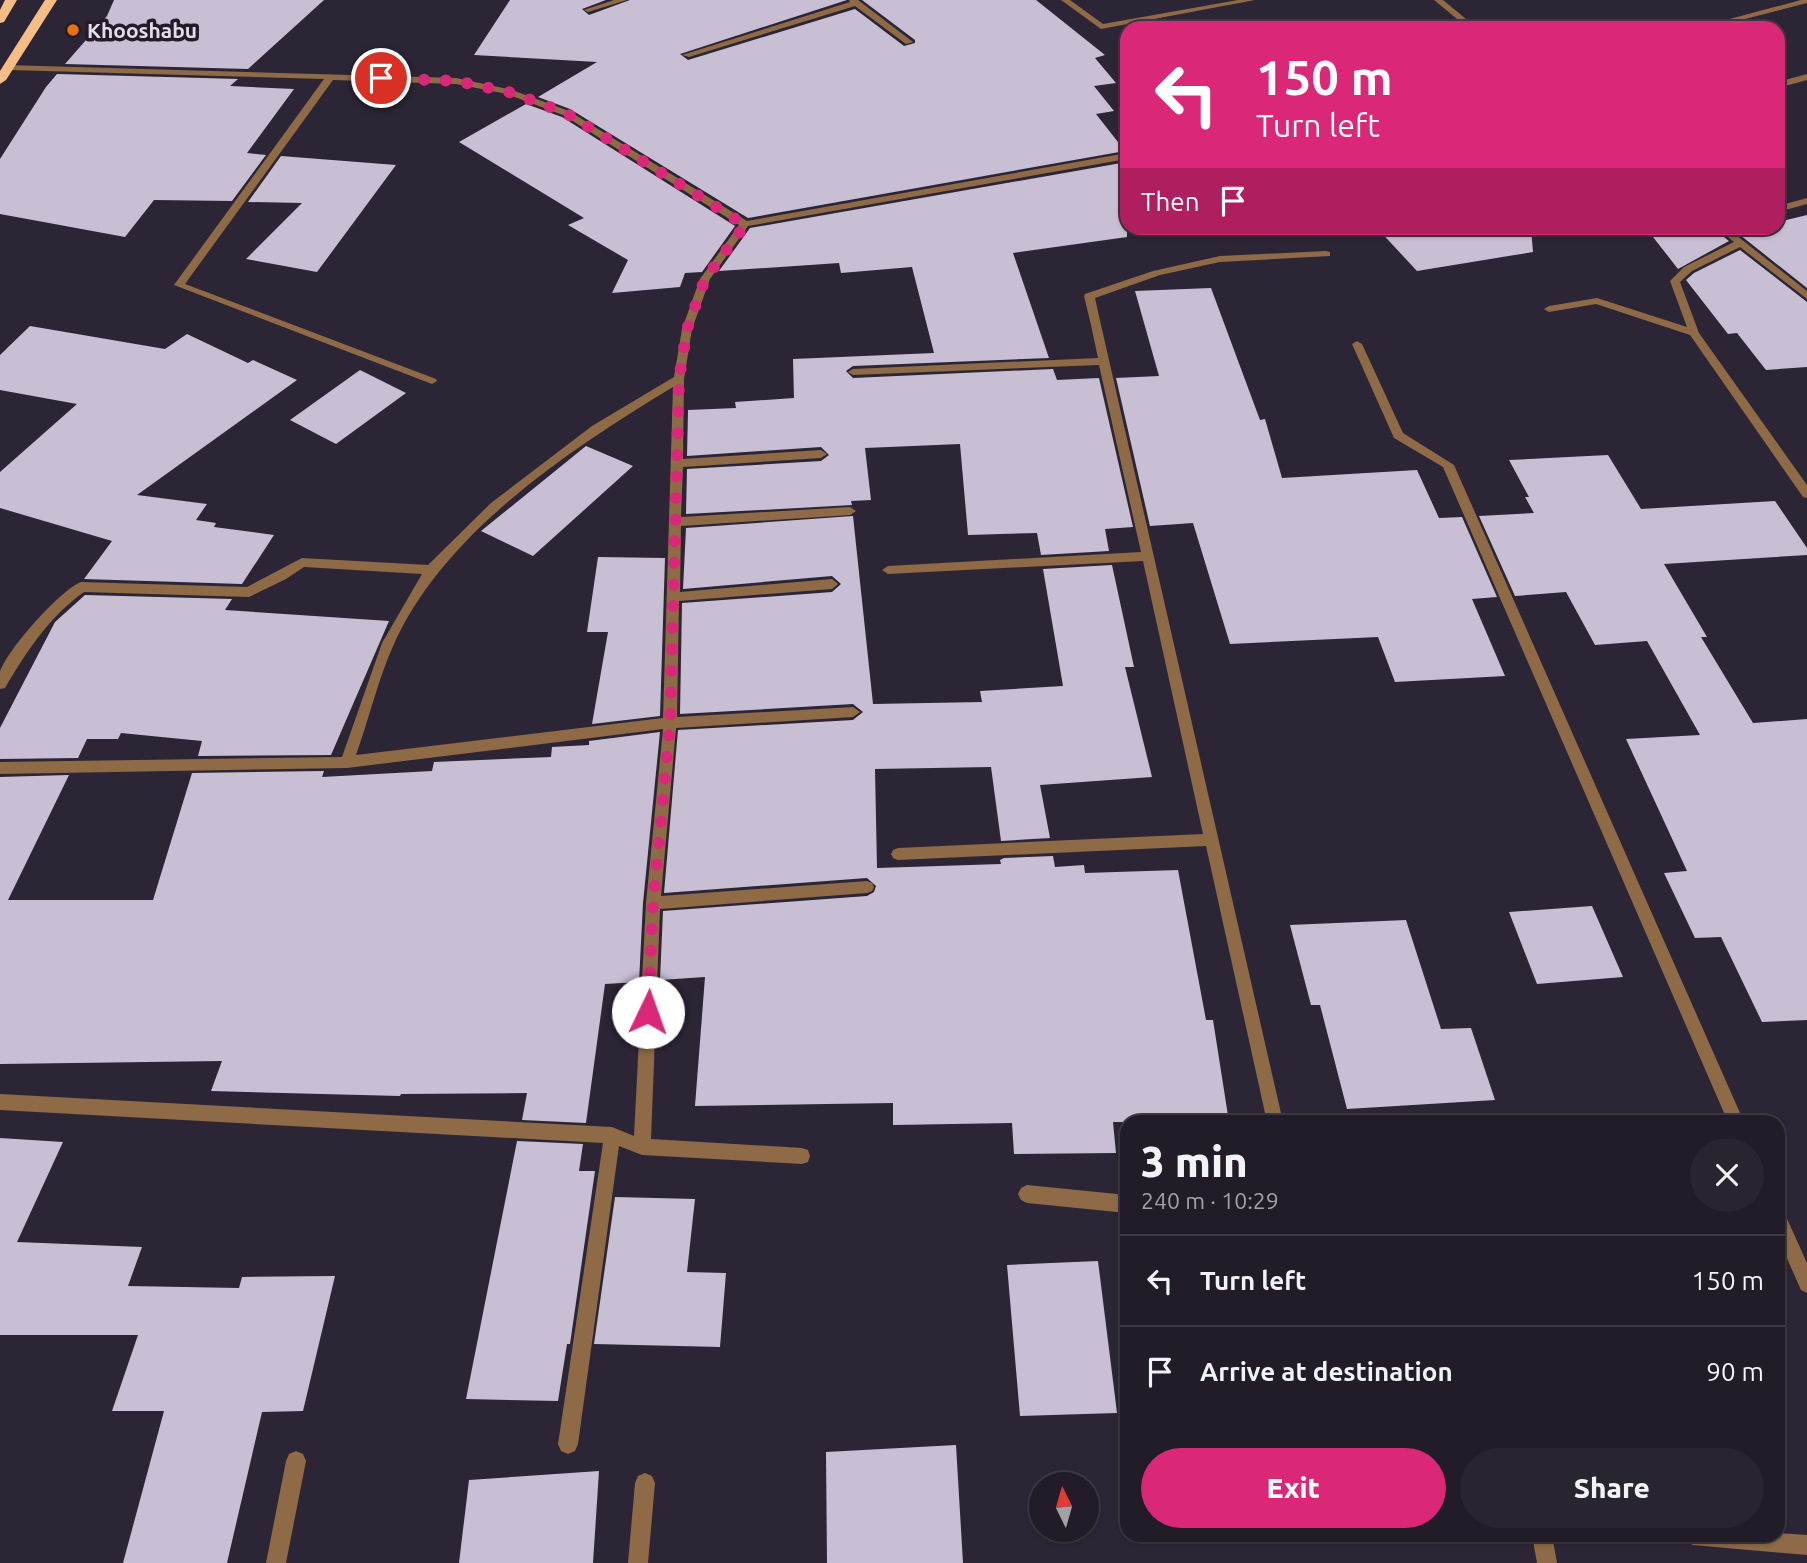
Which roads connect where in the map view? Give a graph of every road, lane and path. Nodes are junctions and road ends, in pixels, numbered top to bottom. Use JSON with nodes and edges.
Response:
{"nodes":[{"id":1,"x":11,"y":0,"type":"edge"},
{"id":2,"x":51,"y":0,"type":"edge"},
{"id":3,"x":623,"y":0,"type":"edge"},
{"id":4,"x":1065,"y":0,"type":"edge"},
{"id":5,"x":1251,"y":0,"type":"edge"},
{"id":6,"x":1438,"y":0,"type":"edge"},
{"id":7,"x":854,"y":1,"type":"edge"},
{"id":8,"x":1807,"y":1,"type":"edge"},
{"id":9,"x":588,"y":10,"type":"dead end"},
{"id":10,"x":0,"y":20,"type":"edge"},
{"id":11,"x":1134,"y":21,"type":"edge"},
{"id":12,"x":1464,"y":21,"type":"edge"},
{"id":13,"x":1728,"y":21,"type":"edge"},
{"id":14,"x":1120,"y":24,"type":"edge"},
{"id":15,"x":909,"y":42,"type":"dead end"},
{"id":16,"x":686,"y":55,"type":"dead end"},
{"id":17,"x":9,"y":67,"type":"junction"},
{"id":18,"x":331,"y":76,"type":"junction"},
{"id":19,"x":1807,"y":77,"type":"edge"},
{"id":20,"x":0,"y":80,"type":"edge"},
{"id":21,"x":1785,"y":83,"type":"edge"},
{"id":22,"x":1120,"y":157,"type":"edge"},
{"id":23,"x":1807,"y":201,"type":"edge"},
{"id":24,"x":1785,"y":207,"type":"edge"},
{"id":25,"x":745,"y":225,"type":"junction"},
{"id":26,"x":1730,"y":235,"type":"edge"},
{"id":27,"x":1740,"y":243,"type":"junction"},
{"id":28,"x":1326,"y":254,"type":"dead end"},
{"id":29,"x":1807,"y":296,"type":"edge"},
{"id":30,"x":1549,"y":309,"type":"dead end"},
{"id":31,"x":1695,"y":333,"type":"junction"},
{"id":32,"x":1357,"y":344,"type":"dead end"},
{"id":33,"x":1104,"y":361,"type":"junction"},
{"id":34,"x":853,"y":372,"type":"dead end"},
{"id":35,"x":679,"y":379,"type":"junction"},
{"id":36,"x":432,"y":381,"type":"dead end"},
{"id":37,"x":821,"y":454,"type":"dead end"},
{"id":38,"x":677,"y":463,"type":"junction"},
{"id":39,"x":1807,"y":494,"type":"edge"},
{"id":40,"x":850,"y":511,"type":"dead end"},
{"id":41,"x":676,"y":522,"type":"junction"},
{"id":42,"x":1148,"y":556,"type":"junction"},
{"id":43,"x":431,"y":570,"type":"junction"},
{"id":44,"x":888,"y":570,"type":"dead end"},
{"id":45,"x":831,"y":584,"type":"dead end"},
{"id":46,"x":673,"y":597,"type":"junction"},
{"id":47,"x":0,"y":684,"type":"edge"},
{"id":48,"x":853,"y":712,"type":"dead end"},
{"id":49,"x":670,"y":723,"type":"junction"},
{"id":50,"x":347,"y":762,"type":"junction"},
{"id":51,"x":0,"y":768,"type":"edge"},
{"id":52,"x":1211,"y":840,"type":"junction"},
{"id":53,"x":898,"y":854,"type":"dead end"},
{"id":54,"x":867,"y":887,"type":"dead end"},
{"id":55,"x":653,"y":903,"type":"junction"},
{"id":56,"x":0,"y":1102,"type":"edge"},
{"id":57,"x":1273,"y":1115,"type":"edge"},
{"id":58,"x":1733,"y":1115,"type":"edge"},
{"id":59,"x":612,"y":1135,"type":"junction"},
{"id":60,"x":642,"y":1147,"type":"junction"},
{"id":61,"x":802,"y":1156,"type":"dead end"},
{"id":62,"x":1027,"y":1194,"type":"dead end"},
{"id":63,"x":1120,"y":1203,"type":"edge"},
{"id":64,"x":1785,"y":1234,"type":"edge"},
{"id":65,"x":1807,"y":1284,"type":"edge"},
{"id":66,"x":569,"y":1444,"type":"dead end"},
{"id":67,"x":296,"y":1461,"type":"dead end"},
{"id":68,"x":645,"y":1483,"type":"dead end"},
{"id":69,"x":1543,"y":1542,"type":"edge"},
{"id":70,"x":1773,"y":1542,"type":"edge"},
{"id":71,"x":1807,"y":1545,"type":"edge"},
{"id":72,"x":276,"y":1563,"type":"edge"},
{"id":73,"x":638,"y":1563,"type":"edge"},
{"id":74,"x":1547,"y":1563,"type":"edge"}],
"edges":[{"from":1,"to":10,"type":"highway"},
{"from":2,"to":17,"type":"highway"},
{"from":3,"to":9,"type":"street"},
{"from":4,"to":14,"type":"street"},
{"from":5,"to":11,"type":"street"},
{"from":6,"to":12,"type":"street"},
{"from":7,"to":15,"type":"street"},
{"from":7,"to":16,"type":"street"},
{"from":8,"to":13,"type":"street"},
{"from":17,"to":18,"type":"street"},
{"from":17,"to":20,"type":"highway"},
{"from":18,"to":25,"type":"street"},
{"from":18,"to":36,"type":"street"},
{"from":19,"to":21,"type":"street"},
{"from":22,"to":25,"type":"street"},
{"from":23,"to":24,"type":"street"},
{"from":25,"to":35,"type":"street"},
{"from":26,"to":27,"type":"street"},
{"from":27,"to":29,"type":"street"},
{"from":27,"to":31,"type":"street"},
{"from":28,"to":33,"type":"street"},
{"from":30,"to":31,"type":"street"},
{"from":31,"to":39,"type":"street"},
{"from":32,"to":58,"type":"street"},
{"from":33,"to":34,"type":"street"},
{"from":33,"to":42,"type":"street"},
{"from":35,"to":38,"type":"street"},
{"from":35,"to":43,"type":"street"},
{"from":37,"to":38,"type":"street"},
{"from":38,"to":41,"type":"street"},
{"from":40,"to":41,"type":"street"},
{"from":41,"to":46,"type":"street"},
{"from":42,"to":44,"type":"street"},
{"from":42,"to":52,"type":"street"},
{"from":43,"to":47,"type":"street"},
{"from":43,"to":50,"type":"street"},
{"from":45,"to":46,"type":"street"},
{"from":46,"to":49,"type":"street"},
{"from":48,"to":49,"type":"street"},
{"from":49,"to":50,"type":"street"},
{"from":49,"to":55,"type":"street"},
{"from":50,"to":51,"type":"street"},
{"from":52,"to":53,"type":"street"},
{"from":52,"to":57,"type":"street"},
{"from":54,"to":55,"type":"street"},
{"from":55,"to":60,"type":"street"},
{"from":56,"to":59,"type":"street"},
{"from":59,"to":60,"type":"street"},
{"from":59,"to":66,"type":"street"},
{"from":60,"to":61,"type":"street"},
{"from":62,"to":63,"type":"street"},
{"from":64,"to":65,"type":"street"},
{"from":67,"to":72,"type":"street"},
{"from":68,"to":73,"type":"street"},
{"from":69,"to":74,"type":"street"},
{"from":70,"to":71,"type":"street"}]}
